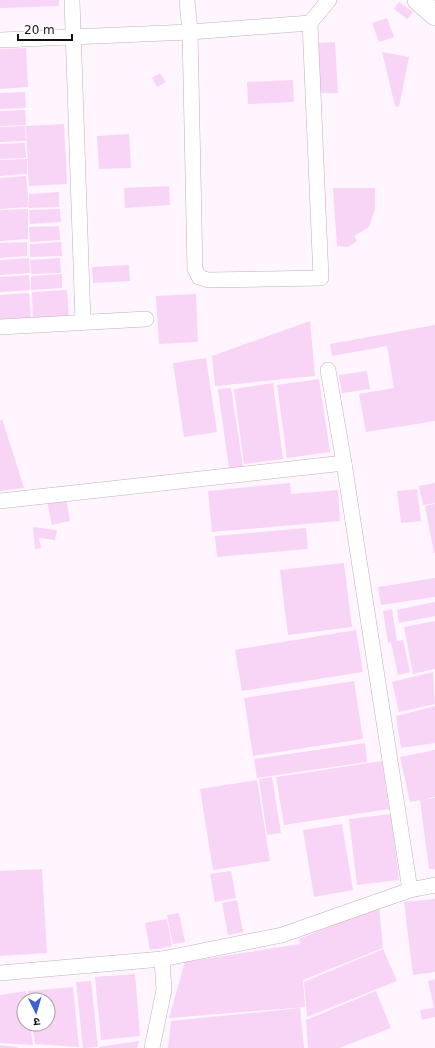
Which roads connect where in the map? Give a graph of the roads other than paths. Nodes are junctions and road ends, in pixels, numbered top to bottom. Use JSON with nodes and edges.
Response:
{"nodes":[{"id":1,"x":72,"y":0,"type":"edge"},
{"id":2,"x":187,"y":0,"type":"edge"},
{"id":3,"x":329,"y":0,"type":"edge"},
{"id":4,"x":418,"y":0,"type":"edge"},
{"id":5,"x":435,"y":15,"type":"edge"},
{"id":6,"x":310,"y":23,"type":"junction"},
{"id":7,"x":190,"y":32,"type":"junction"},
{"id":8,"x":73,"y":38,"type":"junction"},
{"id":9,"x":0,"y":40,"type":"edge"},
{"id":10,"x":146,"y":319,"type":"dead end"},
{"id":11,"x":82,"y":322,"type":"junction"},
{"id":12,"x":0,"y":327,"type":"edge"},
{"id":13,"x":328,"y":370,"type":"dead end"},
{"id":14,"x":344,"y":463,"type":"junction"},
{"id":15,"x":0,"y":501,"type":"edge"},
{"id":16,"x":435,"y":885,"type":"edge"},
{"id":17,"x":410,"y":890,"type":"junction"},
{"id":18,"x":162,"y":959,"type":"junction"},
{"id":19,"x":0,"y":974,"type":"edge"},
{"id":20,"x":152,"y":1048,"type":"edge"}],
"edges":[{"from":1,"to":8,"type":"street"},
{"from":2,"to":7,"type":"street"},
{"from":3,"to":6,"type":"street"},
{"from":4,"to":5,"type":"main road"},
{"from":6,"to":7,"type":"street"},
{"from":6,"to":7,"type":"street"},
{"from":7,"to":8,"type":"street"},
{"from":8,"to":9,"type":"street"},
{"from":8,"to":11,"type":"street"},
{"from":10,"to":11,"type":"street"},
{"from":11,"to":12,"type":"street"},
{"from":13,"to":14,"type":"street"},
{"from":14,"to":15,"type":"street"},
{"from":14,"to":17,"type":"street"},
{"from":16,"to":17,"type":"street"},
{"from":17,"to":18,"type":"street"},
{"from":18,"to":19,"type":"street"},
{"from":18,"to":20,"type":"street"}]}
